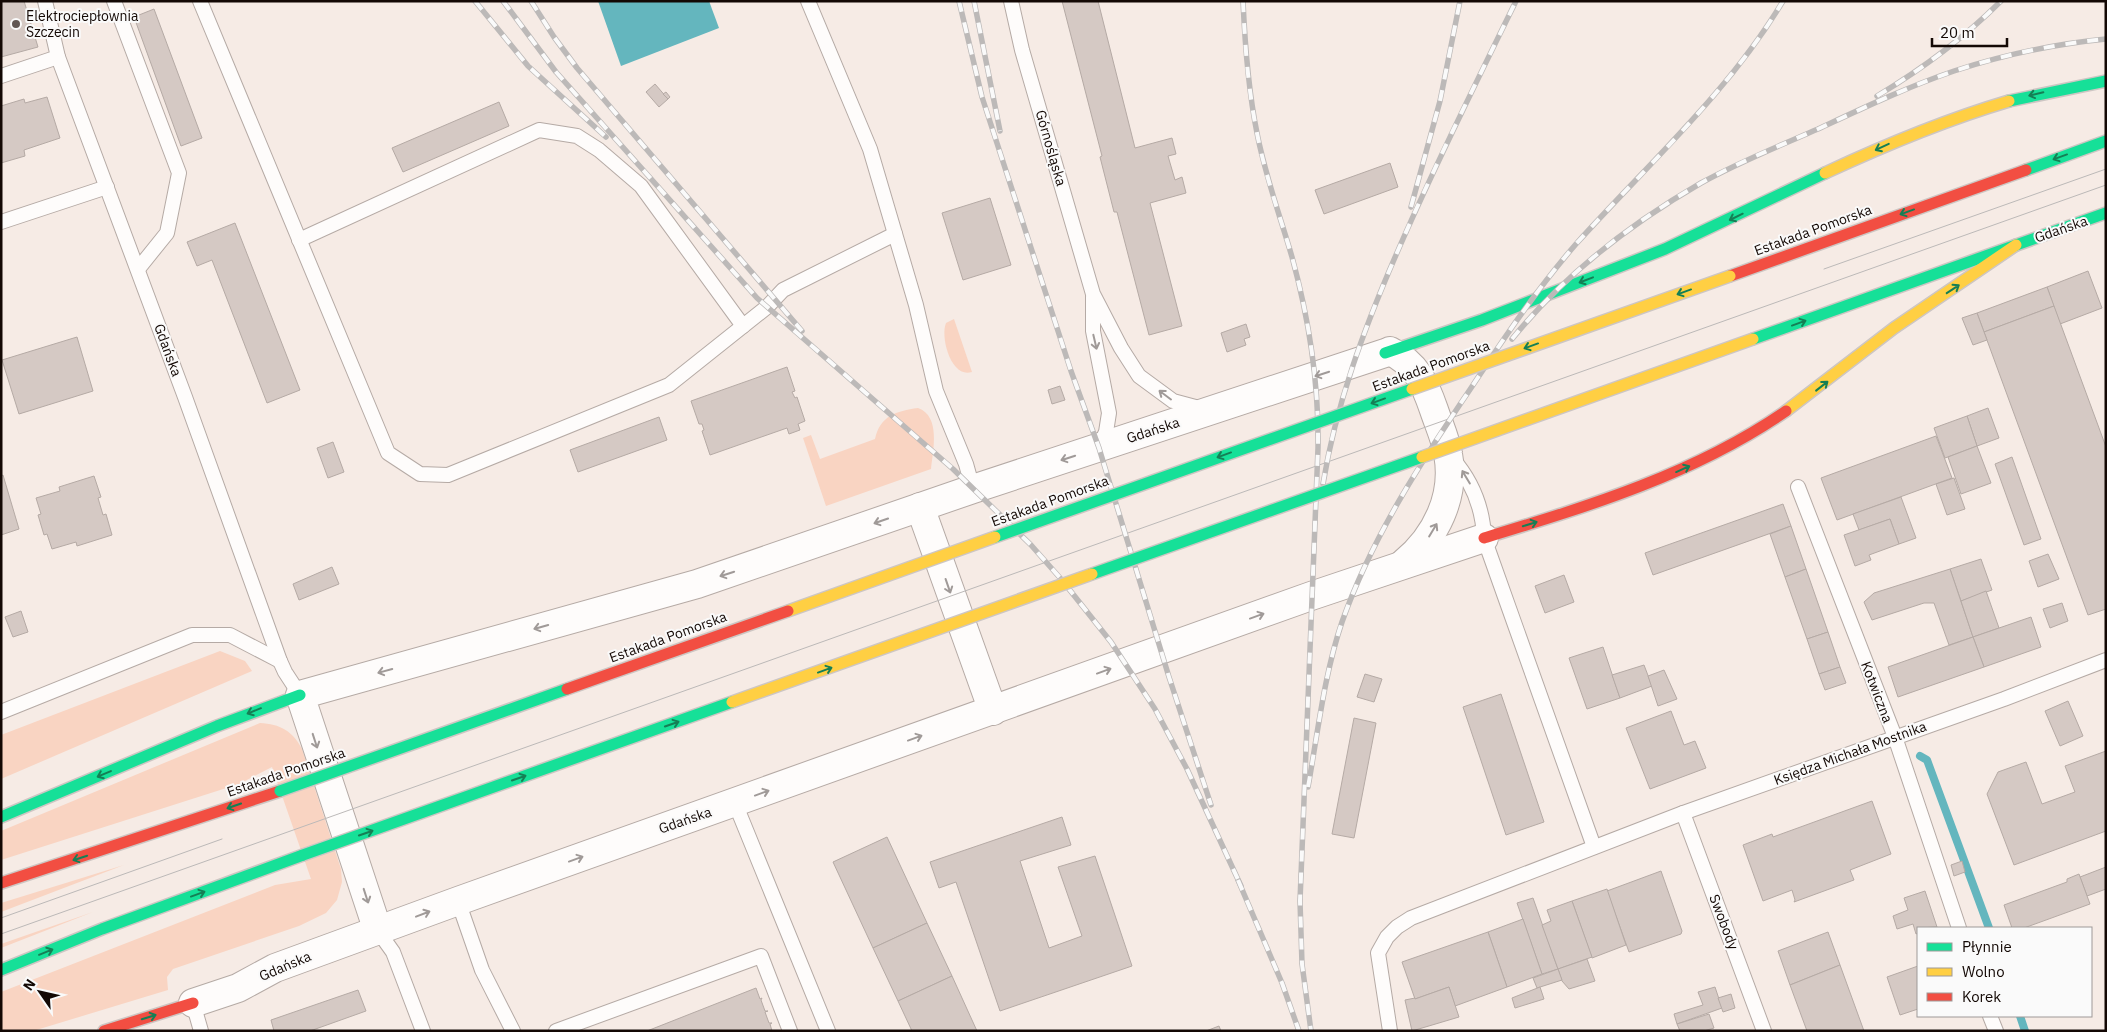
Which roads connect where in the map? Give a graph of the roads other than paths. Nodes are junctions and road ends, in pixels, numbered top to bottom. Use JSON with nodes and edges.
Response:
{"nodes":[{"id":1,"x":44,"y":1,"type":"edge"},
{"id":2,"x":114,"y":1,"type":"edge"},
{"id":3,"x":200,"y":1,"type":"edge"},
{"id":4,"x":808,"y":1,"type":"edge"},
{"id":5,"x":1011,"y":1,"type":"edge"},
{"id":6,"x":58,"y":57,"type":"junction"},
{"id":7,"x":1,"y":76,"type":"edge"},
{"id":8,"x":2106,"y":81,"type":"edge"},
{"id":9,"x":2106,"y":141,"type":"edge"},
{"id":10,"x":107,"y":186,"type":"junction"},
{"id":11,"x":2106,"y":213,"type":"edge"},
{"id":12,"x":1,"y":222,"type":"edge"},
{"id":13,"x":895,"y":234,"type":"junction"},
{"id":14,"x":299,"y":240,"type":"junction"},
{"id":15,"x":2016,"y":245,"type":"junction"},
{"id":16,"x":138,"y":269,"type":"junction"},
{"id":17,"x":1093,"y":294,"type":"junction"},
{"id":18,"x":743,"y":326,"type":"junction"},
{"id":19,"x":1388,"y":352,"type":"junction"},
{"id":20,"x":1211,"y":411,"type":"junction"},
{"id":21,"x":1099,"y":448,"type":"junction"},
{"id":22,"x":1448,"y":453,"type":"junction"},
{"id":23,"x":1798,"y":487,"type":"dead end"},
{"id":24,"x":973,"y":489,"type":"junction"},
{"id":25,"x":920,"y":507,"type":"junction"},
{"id":26,"x":1484,"y":538,"type":"junction"},
{"id":27,"x":1401,"y":566,"type":"junction"},
{"id":28,"x":2106,"y":660,"type":"edge"},
{"id":29,"x":280,"y":661,"type":"junction"},
{"id":30,"x":300,"y":695,"type":"junction"},
{"id":31,"x":993,"y":711,"type":"junction"},
{"id":32,"x":1,"y":712,"type":"edge"},
{"id":33,"x":1895,"y":737,"type":"junction"},
{"id":34,"x":735,"y":803,"type":"junction"},
{"id":35,"x":1683,"y":813,"type":"junction"},
{"id":36,"x":1,"y":817,"type":"edge"},
{"id":37,"x":1594,"y":847,"type":"junction"},
{"id":38,"x":1,"y":883,"type":"edge"},
{"id":39,"x":458,"y":901,"type":"junction"},
{"id":40,"x":1959,"y":927,"type":"edge"},
{"id":41,"x":378,"y":931,"type":"junction"},
{"id":42,"x":1,"y":970,"type":"edge"},
{"id":43,"x":193,"y":1003,"type":"junction"},
{"id":44,"x":1990,"y":1017,"type":"edge"},
{"id":45,"x":104,"y":1031,"type":"edge"},
{"id":46,"x":201,"y":1031,"type":"edge"},
{"id":47,"x":423,"y":1031,"type":"edge"},
{"id":48,"x":513,"y":1031,"type":"edge"},
{"id":49,"x":556,"y":1031,"type":"edge"},
{"id":50,"x":790,"y":1031,"type":"edge"},
{"id":51,"x":828,"y":1031,"type":"edge"},
{"id":52,"x":1390,"y":1031,"type":"edge"},
{"id":53,"x":1764,"y":1031,"type":"edge"},
{"id":54,"x":1996,"y":1031,"type":"edge"}],
"edges":[{"from":1,"to":6,"type":"lane","name":"Gdańska"},
{"from":2,"to":16,"type":"lane"},
{"from":3,"to":14,"type":"lane"},
{"from":4,"to":13,"type":"lane"},
{"from":5,"to":17,"type":"lane","name":"Górnośląska"},
{"from":6,"to":7,"type":"lane"},
{"from":6,"to":10,"type":"lane","name":"Gdańska"},
{"from":8,"to":19,"type":"main road","one_way":true},
{"from":9,"to":38,"type":"main road","name":"Estakada Pomorska","one_way":true,"bridge":true},
{"from":10,"to":12,"type":"lane"},
{"from":10,"to":16,"type":"lane","name":"Gdańska"},
{"from":11,"to":15,"type":"main road","name":"Gdańska"},
{"from":13,"to":18,"type":"lane"},
{"from":13,"to":24,"type":"lane"},
{"from":14,"to":18,"type":"lane"},
{"from":14,"to":18,"type":"lane"},
{"from":26,"to":15,"type":"main road","one_way":true},
{"from":42,"to":15,"type":"main road","one_way":true,"bridge":true},
{"from":16,"to":29,"type":"lane","name":"Gdańska"},
{"from":20,"to":17,"type":"lane","name":"Górnośląska","one_way":true},
{"from":17,"to":21,"type":"lane","name":"Górnośląska","one_way":true},
{"from":19,"to":20,"type":"street","name":"Gdańska","one_way":true},
{"from":19,"to":22,"type":"street","name":"Gdańska"},
{"from":20,"to":21,"type":"street","name":"Gdańska"},
{"from":21,"to":24,"type":"street","name":"Gdańska","one_way":true},
{"from":26,"to":22,"type":"lane","name":"Gdańska","one_way":true},
{"from":27,"to":22,"type":"street","name":"Gdańska","one_way":true},
{"from":23,"to":33,"type":"lane","name":"Kotwiczna"},
{"from":24,"to":25,"type":"street","name":"Gdańska"},
{"from":25,"to":30,"type":"street","name":"Gdańska","one_way":true},
{"from":25,"to":31,"type":"street","one_way":true},
{"from":26,"to":27,"type":"street","name":"Gdańska"},
{"from":26,"to":37,"type":"lane"},
{"from":31,"to":27,"type":"street","name":"Gdańska","one_way":true},
{"from":28,"to":33,"type":"lane","name":"Księdza Michała Mostnika"},
{"from":29,"to":30,"type":"lane","name":"Gdańska"},
{"from":29,"to":32,"type":"lane"},
{"from":30,"to":36,"type":"main road","one_way":true},
{"from":30,"to":41,"type":"street","name":"Gdańska","one_way":true},
{"from":34,"to":31,"type":"street","name":"Gdańska","one_way":true},
{"from":33,"to":35,"type":"lane","name":"Księdza Michała Mostnika"},
{"from":33,"to":40,"type":"lane","name":"Kotwiczna"},
{"from":39,"to":34,"type":"street","name":"Gdańska","one_way":true},
{"from":34,"to":51,"type":"lane"},
{"from":35,"to":37,"type":"lane","name":"Księdza Michała Mostnika"},
{"from":35,"to":53,"type":"lane","name":"Swobody"},
{"from":37,"to":52,"type":"lane","name":"Księdza Michała Mostnika"},
{"from":41,"to":39,"type":"street","name":"Gdańska","one_way":true},
{"from":39,"to":48,"type":"lane"},
{"from":41,"to":43,"type":"street","name":"Gdańska"},
{"from":41,"to":47,"type":"lane"},
{"from":45,"to":43,"type":"main road","one_way":true},
{"from":43,"to":46,"type":"lane"},
{"from":44,"to":54,"type":"lane"},
{"from":49,"to":50,"type":"lane"}]}
